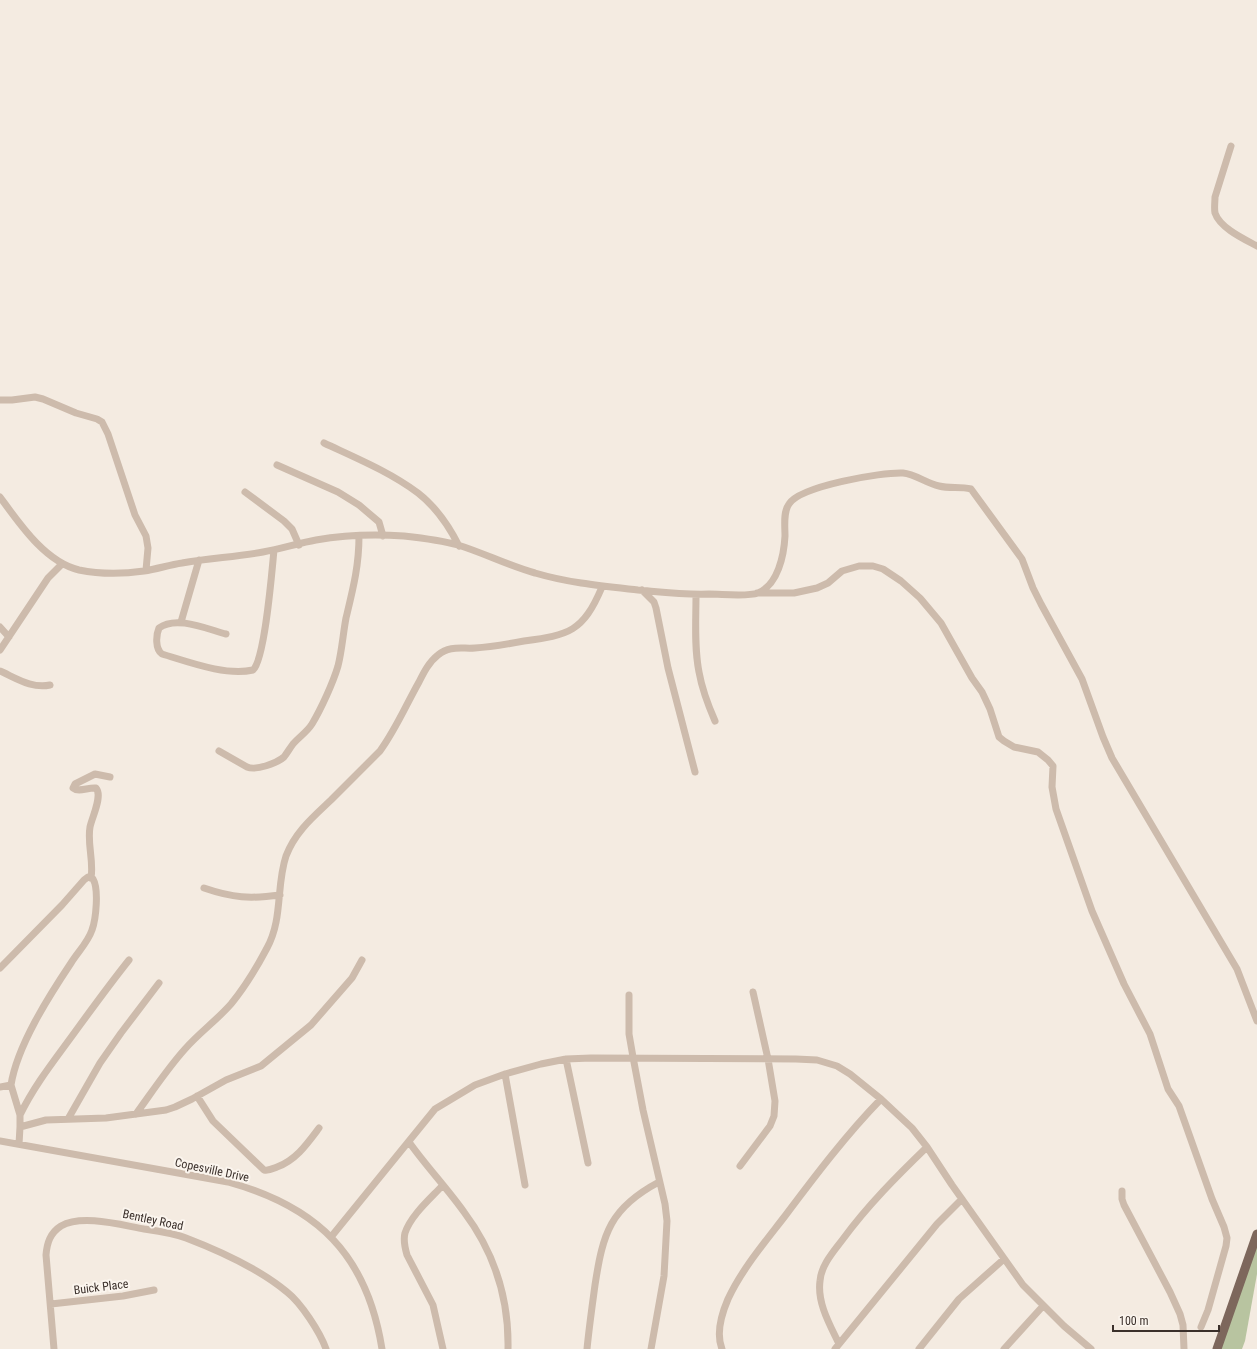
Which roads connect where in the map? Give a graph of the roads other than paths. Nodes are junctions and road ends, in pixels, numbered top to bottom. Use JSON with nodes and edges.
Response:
{"nodes":[{"id":1,"x":1231,"y":146,"type":"dead end"},
{"id":2,"x":1257,"y":246,"type":"edge"},
{"id":3,"x":0,"y":400,"type":"edge"},
{"id":4,"x":324,"y":443,"type":"dead end"},
{"id":5,"x":277,"y":464,"type":"dead end"},
{"id":6,"x":244,"y":492,"type":"dead end"},
{"id":7,"x":0,"y":497,"type":"edge"},
{"id":8,"x":359,"y":536,"type":"junction"},
{"id":9,"x":384,"y":536,"type":"junction"},
{"id":10,"x":299,"y":545,"type":"junction"},
{"id":11,"x":459,"y":546,"type":"junction"},
{"id":12,"x":274,"y":550,"type":"junction"},
{"id":13,"x":198,"y":560,"type":"junction"},
{"id":14,"x":62,"y":564,"type":"junction"},
{"id":15,"x":146,"y":570,"type":"junction"},
{"id":16,"x":602,"y":587,"type":"junction"},
{"id":17,"x":642,"y":590,"type":"junction"},
{"id":18,"x":757,"y":593,"type":"junction"},
{"id":19,"x":696,"y":595,"type":"junction"},
{"id":20,"x":181,"y":622,"type":"junction"},
{"id":21,"x":0,"y":627,"type":"edge"},
{"id":22,"x":226,"y":634,"type":"dead end"},
{"id":23,"x":9,"y":637,"type":"junction"},
{"id":24,"x":0,"y":650,"type":"edge"},
{"id":25,"x":0,"y":671,"type":"edge"},
{"id":26,"x":50,"y":685,"type":"dead end"},
{"id":27,"x":715,"y":722,"type":"dead end"},
{"id":28,"x":219,"y":751,"type":"dead end"},
{"id":29,"x":695,"y":772,"type":"dead end"},
{"id":30,"x":110,"y":777,"type":"dead end"},
{"id":31,"x":91,"y":878,"type":"junction"},
{"id":32,"x":204,"y":888,"type":"dead end"},
{"id":33,"x":280,"y":895,"type":"junction"},
{"id":34,"x":129,"y":960,"type":"dead end"},
{"id":35,"x":362,"y":960,"type":"dead end"},
{"id":36,"x":0,"y":968,"type":"edge"},
{"id":37,"x":159,"y":983,"type":"dead end"},
{"id":38,"x":753,"y":992,"type":"dead end"},
{"id":39,"x":629,"y":995,"type":"dead end"},
{"id":40,"x":1257,"y":1021,"type":"edge"},
{"id":41,"x":633,"y":1057,"type":"junction"},
{"id":42,"x":566,"y":1059,"type":"junction"},
{"id":43,"x":768,"y":1059,"type":"junction"},
{"id":44,"x":505,"y":1074,"type":"junction"},
{"id":45,"x":11,"y":1085,"type":"junction"},
{"id":46,"x":0,"y":1087,"type":"edge"},
{"id":47,"x":197,"y":1096,"type":"junction"},
{"id":48,"x":881,"y":1099,"type":"junction"},
{"id":49,"x":136,"y":1114,"type":"junction"},
{"id":50,"x":20,"y":1115,"type":"junction"},
{"id":51,"x":68,"y":1119,"type":"junction"},
{"id":52,"x":20,"y":1126,"type":"junction"},
{"id":53,"x":319,"y":1128,"type":"dead end"},
{"id":54,"x":0,"y":1141,"type":"edge"},
{"id":55,"x":409,"y":1142,"type":"junction"},
{"id":56,"x":19,"y":1144,"type":"junction"},
{"id":57,"x":927,"y":1147,"type":"junction"},
{"id":58,"x":588,"y":1163,"type":"dead end"},
{"id":59,"x":740,"y":1166,"type":"dead end"},
{"id":60,"x":659,"y":1182,"type":"junction"},
{"id":61,"x":443,"y":1185,"type":"junction"},
{"id":62,"x":525,"y":1185,"type":"dead end"},
{"id":63,"x":1122,"y":1191,"type":"dead end"},
{"id":64,"x":962,"y":1198,"type":"junction"},
{"id":65,"x":1257,"y":1234,"type":"edge"},
{"id":66,"x":331,"y":1237,"type":"junction"},
{"id":67,"x":1004,"y":1259,"type":"junction"},
{"id":68,"x":154,"y":1290,"type":"dead end"},
{"id":69,"x":51,"y":1304,"type":"junction"},
{"id":70,"x":1042,"y":1306,"type":"junction"},
{"id":71,"x":1201,"y":1328,"type":"dead end"},
{"id":72,"x":837,"y":1346,"type":"edge"},
{"id":73,"x":1088,"y":1348,"type":"edge"},
{"id":74,"x":54,"y":1349,"type":"edge"},
{"id":75,"x":326,"y":1349,"type":"edge"},
{"id":76,"x":382,"y":1349,"type":"edge"},
{"id":77,"x":443,"y":1349,"type":"edge"},
{"id":78,"x":508,"y":1349,"type":"edge"},
{"id":79,"x":587,"y":1349,"type":"edge"},
{"id":80,"x":650,"y":1349,"type":"edge"},
{"id":81,"x":722,"y":1349,"type":"edge"},
{"id":82,"x":919,"y":1349,"type":"edge"},
{"id":83,"x":1004,"y":1349,"type":"edge"},
{"id":84,"x":1184,"y":1349,"type":"edge"},
{"id":85,"x":1217,"y":1349,"type":"edge"}],
"edges":[{"from":1,"to":2,"type":"street"},
{"from":3,"to":15,"type":"street"},
{"from":4,"to":11,"type":"street"},
{"from":5,"to":9,"type":"street"},
{"from":6,"to":10,"type":"street"},
{"from":7,"to":14,"type":"street"},
{"from":8,"to":9,"type":"street"},
{"from":8,"to":10,"type":"street"},
{"from":8,"to":28,"type":"street"},
{"from":9,"to":11,"type":"street"},
{"from":10,"to":12,"type":"street"},
{"from":11,"to":16,"type":"street"},
{"from":12,"to":13,"type":"street"},
{"from":12,"to":20,"type":"street"},
{"from":13,"to":15,"type":"street"},
{"from":13,"to":20,"type":"street"},
{"from":14,"to":15,"type":"street"},
{"from":14,"to":23,"type":"street"},
{"from":16,"to":17,"type":"street"},
{"from":16,"to":33,"type":"street"},
{"from":17,"to":19,"type":"street"},
{"from":17,"to":29,"type":"street"},
{"from":18,"to":19,"type":"street"},
{"from":18,"to":40,"type":"street"},
{"from":18,"to":71,"type":"street"},
{"from":19,"to":27,"type":"street"},
{"from":20,"to":22,"type":"street"},
{"from":21,"to":23,"type":"street"},
{"from":23,"to":24,"type":"street"},
{"from":25,"to":26,"type":"street"},
{"from":30,"to":31,"type":"street"},
{"from":31,"to":36,"type":"street"},
{"from":31,"to":45,"type":"street"},
{"from":32,"to":33,"type":"street"},
{"from":33,"to":49,"type":"street"},
{"from":34,"to":50,"type":"street"},
{"from":35,"to":47,"type":"street"},
{"from":37,"to":51,"type":"street"},
{"from":38,"to":43,"type":"street"},
{"from":39,"to":41,"type":"street"},
{"from":41,"to":42,"type":"street"},
{"from":41,"to":43,"type":"street"},
{"from":41,"to":60,"type":"street"},
{"from":42,"to":44,"type":"street"},
{"from":42,"to":58,"type":"street"},
{"from":43,"to":48,"type":"street"},
{"from":43,"to":59,"type":"street"},
{"from":44,"to":55,"type":"street"},
{"from":44,"to":62,"type":"street"},
{"from":45,"to":46,"type":"street"},
{"from":45,"to":50,"type":"street"},
{"from":47,"to":49,"type":"street"},
{"from":47,"to":53,"type":"street"},
{"from":48,"to":57,"type":"street"},
{"from":48,"to":81,"type":"street"},
{"from":49,"to":51,"type":"street"},
{"from":50,"to":52,"type":"street"},
{"from":51,"to":52,"type":"street"},
{"from":52,"to":56,"type":"street"},
{"from":54,"to":56,"type":"street","name":"Copesville Drive"},
{"from":55,"to":61,"type":"street"},
{"from":55,"to":66,"type":"street"},
{"from":56,"to":66,"type":"street","name":"Copesville Drive"},
{"from":57,"to":64,"type":"street"},
{"from":57,"to":72,"type":"street"},
{"from":60,"to":79,"type":"street"},
{"from":60,"to":80,"type":"street"},
{"from":61,"to":77,"type":"street"},
{"from":61,"to":78,"type":"street"},
{"from":63,"to":84,"type":"street"},
{"from":64,"to":67,"type":"street"},
{"from":64,"to":72,"type":"street"},
{"from":65,"to":85,"type":"main road"},
{"from":66,"to":76,"type":"street","name":"Copesville Drive"},
{"from":67,"to":70,"type":"street"},
{"from":67,"to":82,"type":"street"},
{"from":68,"to":69,"type":"street","name":"Buick Place"},
{"from":69,"to":74,"type":"street","name":"Bentley Road"},
{"from":69,"to":75,"type":"street","name":"Bentley Road"},
{"from":70,"to":73,"type":"street"},
{"from":70,"to":83,"type":"street"}]}
